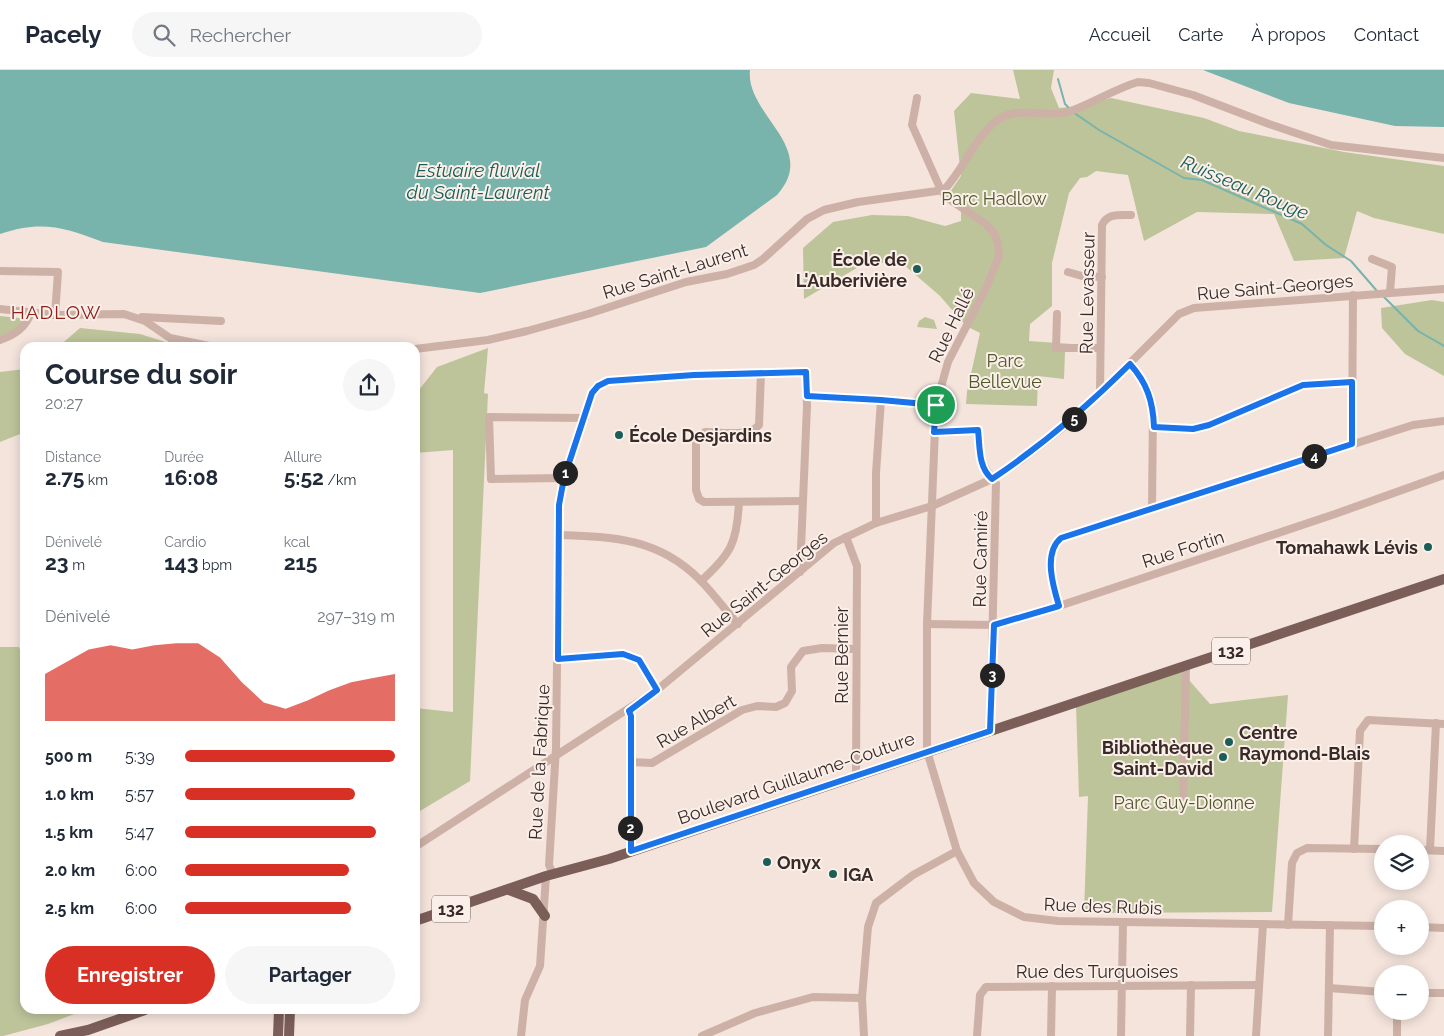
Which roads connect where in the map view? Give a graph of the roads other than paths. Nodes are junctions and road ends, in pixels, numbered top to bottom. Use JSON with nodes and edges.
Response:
{"nodes":[{"id":1,"x":917,"y":98,"type":"dead end"},
{"id":2,"x":1444,"y":158,"type":"edge"},
{"id":3,"x":941,"y":190,"type":"junction"},
{"id":4,"x":1130,"y":216,"type":"dead end"},
{"id":5,"x":1372,"y":259,"type":"dead end"},
{"id":6,"x":0,"y":271,"type":"edge"},
{"id":7,"x":1068,"y":272,"type":"dead end"},
{"id":8,"x":1102,"y":277,"type":"junction"},
{"id":9,"x":1444,"y":289,"type":"edge"},
{"id":10,"x":1390,"y":292,"type":"junction"},
{"id":11,"x":1353,"y":296,"type":"junction"},
{"id":12,"x":0,"y":309,"type":"edge"},
{"id":13,"x":31,"y":312,"type":"junction"},
{"id":14,"x":1057,"y":314,"type":"dead end"},
{"id":15,"x":55,"y":315,"type":"junction"},
{"id":16,"x":137,"y":317,"type":"junction"},
{"id":17,"x":221,"y":321,"type":"dead end"},
{"id":18,"x":0,"y":340,"type":"edge"},
{"id":19,"x":190,"y":342,"type":"edge"},
{"id":20,"x":420,"y":348,"type":"edge"},
{"id":21,"x":1100,"y":348,"type":"junction"},
{"id":22,"x":1130,"y":364,"type":"junction"},
{"id":23,"x":761,"y":372,"type":"junction"},
{"id":24,"x":1352,"y":382,"type":"junction"},
{"id":25,"x":1100,"y":394,"type":"junction"},
{"id":26,"x":807,"y":396,"type":"junction"},
{"id":27,"x":881,"y":400,"type":"junction"},
{"id":28,"x":936,"y":405,"type":"junction"},
{"id":29,"x":585,"y":418,"type":"junction"},
{"id":30,"x":1444,"y":421,"type":"edge"},
{"id":31,"x":1154,"y":427,"type":"junction"},
{"id":32,"x":934,"y":432,"type":"junction"},
{"id":33,"x":1352,"y":444,"type":"junction"},
{"id":34,"x":1444,"y":475,"type":"edge"},
{"id":35,"x":564,"y":478,"type":"junction"},
{"id":36,"x":992,"y":479,"type":"junction"},
{"id":37,"x":739,"y":502,"type":"junction"},
{"id":38,"x":802,"y":502,"type":"junction"},
{"id":39,"x":932,"y":506,"type":"junction"},
{"id":40,"x":1152,"y":509,"type":"junction"},
{"id":41,"x":876,"y":523,"type":"junction"},
{"id":42,"x":558,"y":535,"type":"junction"},
{"id":43,"x":846,"y":538,"type":"junction"},
{"id":44,"x":800,"y":572,"type":"junction"},
{"id":45,"x":1444,"y":579,"type":"edge"},
{"id":46,"x":701,"y":581,"type":"junction"},
{"id":47,"x":1059,"y":606,"type":"junction"},
{"id":48,"x":738,"y":624,"type":"junction"},
{"id":49,"x":927,"y":624,"type":"junction"},
{"id":50,"x":994,"y":625,"type":"junction"},
{"id":51,"x":855,"y":649,"type":"junction"},
{"id":52,"x":558,"y":659,"type":"junction"},
{"id":53,"x":1186,"y":666,"type":"junction"},
{"id":54,"x":657,"y":690,"type":"junction"},
{"id":55,"x":629,"y":711,"type":"junction"},
{"id":56,"x":1440,"y":724,"type":"edge"},
{"id":57,"x":990,"y":731,"type":"junction"},
{"id":58,"x":927,"y":751,"type":"junction"},
{"id":59,"x":556,"y":757,"type":"junction"},
{"id":60,"x":632,"y":762,"type":"junction"},
{"id":61,"x":856,"y":775,"type":"junction"},
{"id":62,"x":1183,"y":805,"type":"dead end"},
{"id":63,"x":420,"y":844,"type":"edge"},
{"id":64,"x":1354,"y":849,"type":"junction"},
{"id":65,"x":1374,"y":849,"type":"edge"},
{"id":66,"x":1430,"y":850,"type":"joint"},
{"id":67,"x":631,"y":851,"type":"junction"},
{"id":68,"x":956,"y":851,"type":"junction"},
{"id":69,"x":1444,"y":851,"type":"edge"},
{"id":70,"x":549,"y":875,"type":"junction"},
{"id":71,"x":509,"y":890,"type":"junction"},
{"id":72,"x":545,"y":916,"type":"junction"},
{"id":73,"x":420,"y":919,"type":"edge"},
{"id":74,"x":1123,"y":922,"type":"junction"},
{"id":75,"x":1263,"y":924,"type":"junction"},
{"id":76,"x":1288,"y":925,"type":"junction"},
{"id":77,"x":1330,"y":926,"type":"junction"},
{"id":78,"x":1374,"y":926,"type":"edge"},
{"id":79,"x":1429,"y":927,"type":"edge"},
{"id":80,"x":1444,"y":928,"type":"edge"},
{"id":81,"x":1258,"y":985,"type":"junction"},
{"id":82,"x":1052,"y":986,"type":"junction"},
{"id":83,"x":1123,"y":986,"type":"junction"},
{"id":84,"x":1191,"y":986,"type":"junction"},
{"id":85,"x":1329,"y":988,"type":"junction"},
{"id":86,"x":1374,"y":991,"type":"edge"},
{"id":87,"x":1429,"y":993,"type":"edge"},
{"id":88,"x":1444,"y":993,"type":"edge"},
{"id":89,"x":862,"y":998,"type":"junction"},
{"id":90,"x":134,"y":1014,"type":"edge"},
{"id":91,"x":279,"y":1014,"type":"edge"},
{"id":92,"x":290,"y":1014,"type":"edge"},
{"id":93,"x":1397,"y":1020,"type":"edge"},
{"id":94,"x":60,"y":1036,"type":"edge"},
{"id":95,"x":278,"y":1036,"type":"edge"},
{"id":96,"x":289,"y":1036,"type":"edge"},
{"id":97,"x":521,"y":1036,"type":"edge"},
{"id":98,"x":702,"y":1036,"type":"edge"},
{"id":99,"x":864,"y":1036,"type":"edge"},
{"id":100,"x":977,"y":1036,"type":"edge"},
{"id":101,"x":1051,"y":1036,"type":"edge"},
{"id":102,"x":1121,"y":1036,"type":"edge"},
{"id":103,"x":1190,"y":1036,"type":"edge"},
{"id":104,"x":1256,"y":1036,"type":"edge"},
{"id":105,"x":1328,"y":1036,"type":"edge"},
{"id":106,"x":1396,"y":1036,"type":"edge"}],
"edges":[{"from":1,"to":3,"type":"street","name":"Rue Hallé"},
{"from":2,"to":3,"type":"street"},
{"from":3,"to":20,"type":"street","name":"Rue Saint-Laurent"},
{"from":3,"to":28,"type":"street","name":"Rue Hallé"},
{"from":4,"to":8,"type":"street","name":"Rue Levasseur"},
{"from":5,"to":10,"type":"street"},
{"from":6,"to":15,"type":"street"},
{"from":7,"to":8,"type":"street"},
{"from":8,"to":21,"type":"street","name":"Rue Levasseur"},
{"from":9,"to":10,"type":"street","name":"Rue Saint-Georges"},
{"from":10,"to":11,"type":"street","name":"Rue Saint-Georges"},
{"from":11,"to":22,"type":"street","name":"Rue Saint-Georges"},
{"from":11,"to":24,"type":"street"},
{"from":12,"to":13,"type":"street"},
{"from":13,"to":15,"type":"street"},
{"from":13,"to":18,"type":"street"},
{"from":14,"to":21,"type":"street"},
{"from":15,"to":16,"type":"street"},
{"from":16,"to":17,"type":"street"},
{"from":16,"to":19,"type":"street"},
{"from":21,"to":25,"type":"street","name":"Rue Levasseur"},
{"from":22,"to":25,"type":"street","name":"Rue Saint-Georges"},
{"from":22,"to":31,"type":"street"},
{"from":23,"to":26,"type":"street","name":"Rue de la Fabrique"},
{"from":23,"to":29,"type":"street","name":"Rue de la Fabrique"},
{"from":23,"to":37,"type":"street"},
{"from":24,"to":31,"type":"street"},
{"from":24,"to":33,"type":"street"},
{"from":25,"to":36,"type":"street","name":"Rue Saint-Georges"},
{"from":26,"to":27,"type":"street"},
{"from":26,"to":38,"type":"street"},
{"from":27,"to":28,"type":"street"},
{"from":27,"to":41,"type":"street"},
{"from":28,"to":32,"type":"street","name":"Rue Hallé"},
{"from":29,"to":35,"type":"street","name":"Rue de la Fabrique"},
{"from":29,"to":35,"type":"street"},
{"from":30,"to":33,"type":"street"},
{"from":31,"to":40,"type":"street"},
{"from":32,"to":36,"type":"street","name":"Rue Camiré"},
{"from":32,"to":39,"type":"street","name":"Rue Hallé"},
{"from":33,"to":40,"type":"street"},
{"from":34,"to":47,"type":"street","name":"Rue Fortin"},
{"from":35,"to":42,"type":"street","name":"Rue de la Fabrique"},
{"from":36,"to":39,"type":"street","name":"Rue Saint-Georges"},
{"from":36,"to":50,"type":"street","name":"Rue Camiré"},
{"from":37,"to":38,"type":"street"},
{"from":37,"to":46,"type":"street"},
{"from":38,"to":44,"type":"street"},
{"from":39,"to":41,"type":"street","name":"Rue Saint-Georges"},
{"from":39,"to":49,"type":"street","name":"Rue Hallé"},
{"from":40,"to":47,"type":"street"},
{"from":41,"to":43,"type":"street","name":"Rue Saint-Georges"},
{"from":42,"to":46,"type":"street"},
{"from":42,"to":52,"type":"street","name":"Rue de la Fabrique"},
{"from":43,"to":44,"type":"street","name":"Rue Saint-Georges"},
{"from":43,"to":51,"type":"street","name":"Rue Bernier"},
{"from":44,"to":48,"type":"street","name":"Rue Saint-Georges"},
{"from":45,"to":53,"type":"main road","name":"Boulevard Guillaume-Couture","number":"132"},
{"from":46,"to":48,"type":"street"},
{"from":47,"to":50,"type":"street","name":"Rue Fortin"},
{"from":48,"to":54,"type":"street","name":"Rue Saint-Georges"},
{"from":49,"to":50,"type":"street","name":"Rue Fortin"},
{"from":49,"to":58,"type":"street","name":"Rue Hallé"},
{"from":50,"to":57,"type":"street","name":"Rue Camiré"},
{"from":51,"to":60,"type":"street","name":"Rue Albert"},
{"from":51,"to":61,"type":"street","name":"Rue Bernier"},
{"from":52,"to":54,"type":"street"},
{"from":52,"to":59,"type":"street","name":"Rue de la Fabrique"},
{"from":53,"to":57,"type":"main road","name":"Boulevard Guillaume-Couture","number":"132"},
{"from":53,"to":62,"type":"street"},
{"from":54,"to":55,"type":"street","name":"Rue Saint-Georges"},
{"from":55,"to":59,"type":"street","name":"Rue Saint-Georges"},
{"from":55,"to":60,"type":"street"},
{"from":56,"to":64,"type":"street"},
{"from":56,"to":66,"type":"street"},
{"from":57,"to":58,"type":"main road","name":"Boulevard Guillaume-Couture","number":"132"},
{"from":58,"to":61,"type":"main road","name":"Boulevard Guillaume-Couture","number":"132"},
{"from":58,"to":68,"type":"street","name":"Rue des Rubis"},
{"from":59,"to":63,"type":"street","name":"Rue Saint-Georges"},
{"from":59,"to":70,"type":"street","name":"Rue de la Fabrique"},
{"from":60,"to":67,"type":"street"},
{"from":61,"to":67,"type":"main road","name":"Boulevard Guillaume-Couture","number":"132"},
{"from":64,"to":65,"type":"street"},
{"from":64,"to":76,"type":"street"},
{"from":66,"to":69,"type":"street"},
{"from":67,"to":70,"type":"main road","name":"Boulevard Guillaume-Couture","number":"132"},
{"from":68,"to":74,"type":"street","name":"Rue des Rubis"},
{"from":68,"to":89,"type":"street"},
{"from":70,"to":71,"type":"main road","name":"Boulevard Guillaume-Couture","number":"132"},
{"from":70,"to":72,"type":"street","name":"Rue de la Fabrique"},
{"from":71,"to":72,"type":"main road"},
{"from":71,"to":73,"type":"main road","name":"Boulevard Guillaume-Couture","number":"132"},
{"from":72,"to":97,"type":"street","name":"Rue de la Fabrique"},
{"from":74,"to":75,"type":"street","name":"Rue des Rubis"},
{"from":74,"to":83,"type":"street"},
{"from":75,"to":76,"type":"street","name":"Rue des Rubis"},
{"from":75,"to":81,"type":"street"},
{"from":76,"to":77,"type":"street","name":"Rue des Rubis"},
{"from":77,"to":78,"type":"street","name":"Rue des Rubis"},
{"from":77,"to":85,"type":"street"},
{"from":79,"to":80,"type":"street"},
{"from":81,"to":84,"type":"street","name":"Rue des Turquoises"},
{"from":81,"to":104,"type":"street"},
{"from":82,"to":83,"type":"street","name":"Rue des Turquoises"},
{"from":82,"to":100,"type":"street","name":"Rue des Turquoises"},
{"from":82,"to":101,"type":"street"},
{"from":83,"to":84,"type":"street","name":"Rue des Turquoises"},
{"from":83,"to":102,"type":"street"},
{"from":84,"to":103,"type":"street"},
{"from":85,"to":86,"type":"street"},
{"from":85,"to":105,"type":"street"},
{"from":87,"to":88,"type":"street"},
{"from":89,"to":98,"type":"street"},
{"from":89,"to":99,"type":"street"},
{"from":90,"to":94,"type":"main road"},
{"from":91,"to":95,"type":"main road"},
{"from":92,"to":96,"type":"main road"},
{"from":93,"to":106,"type":"street"}]}
